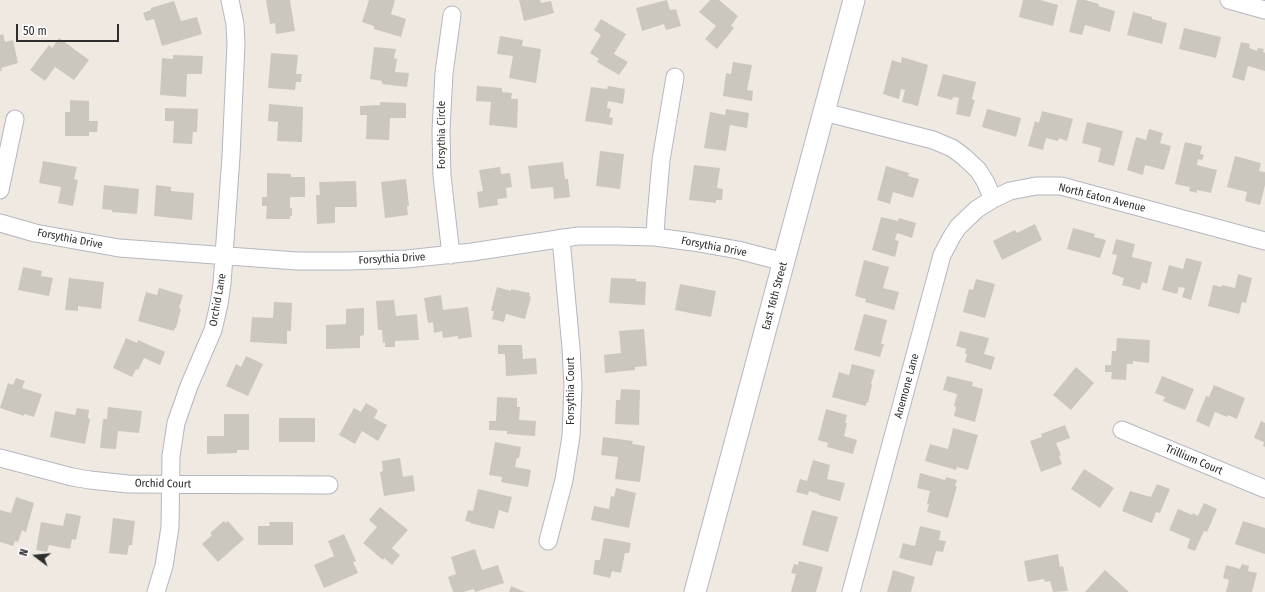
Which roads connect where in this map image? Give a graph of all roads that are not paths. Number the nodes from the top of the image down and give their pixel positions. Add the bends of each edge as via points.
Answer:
1 (230, 0) edge
2 (854, 0) edge
3 (1229, 0) edge
4 (1265, 10) edge
5 (452, 15) dead end
6 (675, 77) dead end
7 (824, 112) junction
8 (15, 119) dead end
9 (0, 190) edge
10 (993, 199) junction
11 (0, 223) edge
12 (655, 237) junction
13 (561, 238) junction
14 (1265, 241) edge
15 (451, 254) junction
16 (224, 256) junction
17 (784, 262) junction
18 (1122, 430) dead end
19 (0, 458) edge
20 (170, 485) junction
21 (328, 485) dead end
22 (1265, 489) edge
23 (548, 541) dead end
24 (156, 592) edge
25 (695, 592) edge
26 (851, 592) edge

1 - 16 street, Orchid Lane via 236,44
2 - 7 street, East 16th Street
3 - 4 street
5 - 15 street, Forsythia Circle via 444,73 441,131 444,195
6 - 12 street via 661,160
7 - 10 street via 934,140 952,148 978,170
7 - 17 street, East 16th Street
8 - 9 street
10 - 14 street, North Eaton Avenue via 1023,188 1061,186
10 - 26 street, Anemone Lane via 977,209 958,227 942,255
11 - 16 street, Forsythia Drive via 35,233 119,248
12 - 13 street, Forsythia Drive
12 - 17 street, Forsythia Drive via 712,245
13 - 15 street, Forsythia Drive
13 - 23 street, Forsythia Court via 571,348 572,422 564,480
15 - 16 street, Forsythia Drive via 349,261
16 - 20 street, Orchid Lane via 215,323 188,386 176,423
17 - 25 street, East 16th Street
18 - 22 street, Trillium Court
19 - 20 street, Orchid Court via 90,480
20 - 21 street, Orchid Court
20 - 24 street, Orchid Lane via 167,553

